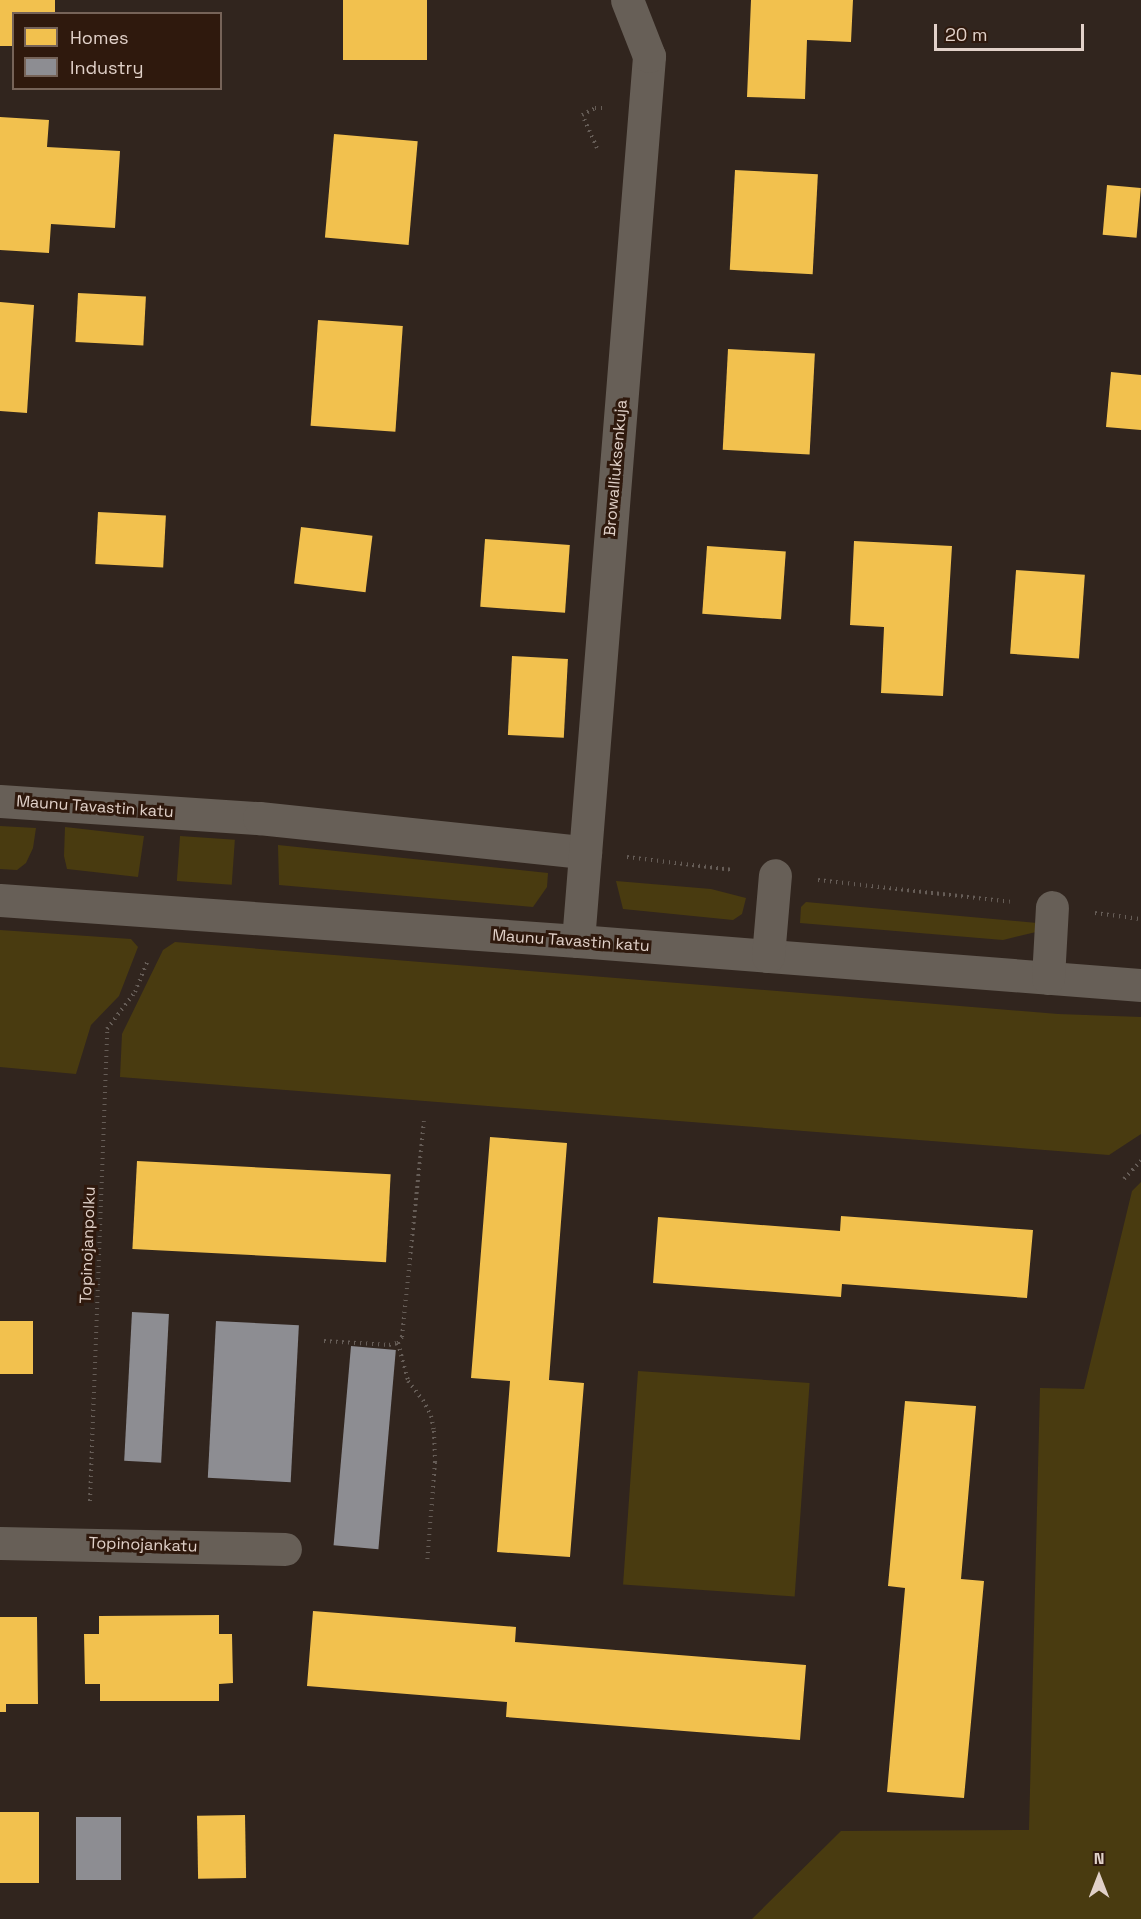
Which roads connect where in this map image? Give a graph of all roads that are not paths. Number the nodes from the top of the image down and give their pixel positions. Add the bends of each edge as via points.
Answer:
1 (627, 0) edge
2 (0, 801) edge
3 (585, 852) junction
4 (775, 875) road end
5 (0, 900) edge
6 (1052, 907) road end
7 (578, 941) junction
8 (768, 956) junction
9 (1048, 978) junction
10 (1141, 985) edge
11 (0, 1543) edge
12 (285, 1549) dead end

1 - 3 street, Browalliuksenkuja via 649,56
2 - 3 street, Maunu Tavastin katu via 259,818
3 - 7 street, Browalliuksenkuja
4 - 8 street
5 - 7 street, Maunu Tavastin katu
6 - 9 street
7 - 8 street, Maunu Tavastin katu
8 - 9 street, Maunu Tavastin katu
9 - 10 street, Maunu Tavastin katu
11 - 12 street, Topinojankatu

